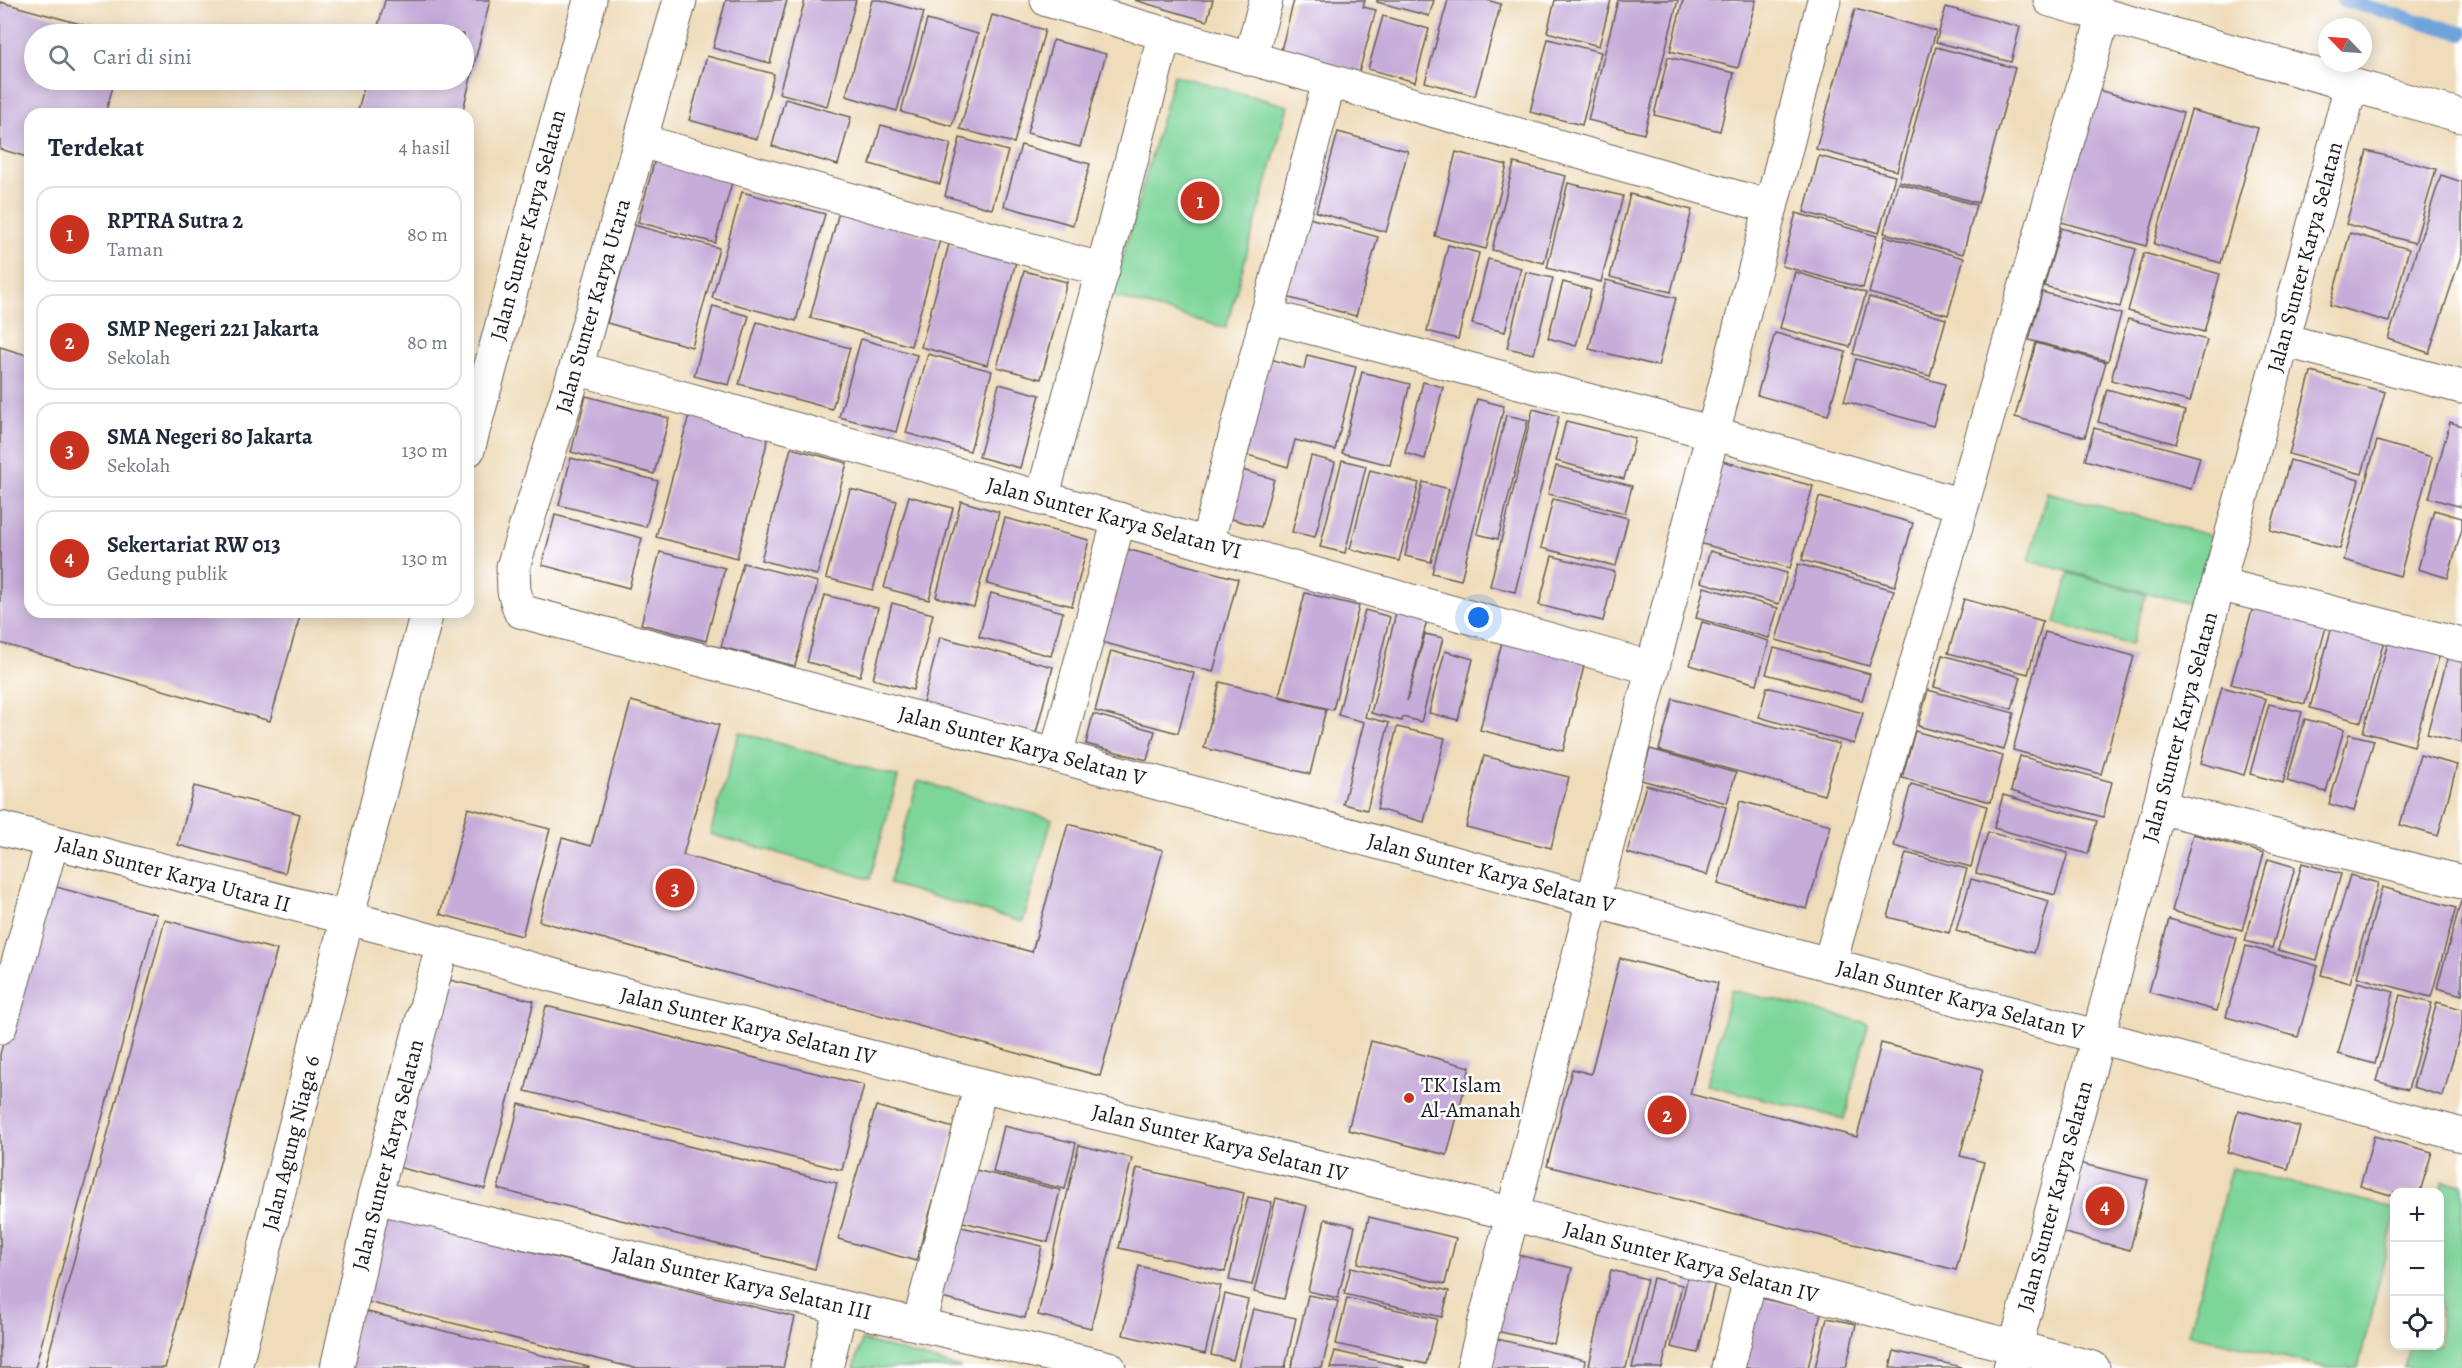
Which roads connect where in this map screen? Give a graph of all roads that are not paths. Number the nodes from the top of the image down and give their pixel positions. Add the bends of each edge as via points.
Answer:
1 (590, 0) edge
2 (680, 0) edge
3 (1047, 0) edge
4 (1266, 0) edge
5 (1824, 0) edge
6 (2050, 0) edge
7 (2104, 15) junction
8 (1165, 33) junction
9 (1250, 59) junction
10 (1329, 82) junction
11 (2351, 85) junction
12 (2462, 116) edge
13 (641, 141) junction
14 (1771, 207) junction
15 (1103, 270) junction
16 (1267, 316) junction
17 (2283, 340) junction
18 (576, 368) junction
19 (2462, 387) edge
20 (474, 428) edge
21 (1713, 433) junction
22 (1042, 499) junction
23 (1962, 506) junction
24 (1119, 519) junction
25 (1207, 543) junction
26 (2218, 585) junction
27 (520, 610) joint
28 (425, 618) edge
29 (2462, 645) edge
30 (1652, 668) junction
31 (1056, 755) junction
32 (2158, 807) junction
33 (0, 828) edge
34 (52, 843) junction
35 (2462, 882) edge
36 (1594, 901) junction
37 (347, 918) junction
38 (443, 943) junction
39 (1829, 964) junction
40 (0, 1027) edge
41 (2097, 1037) junction
42 (981, 1085) junction
43 (2462, 1136) edge
44 (375, 1197) junction
45 (1513, 1214) junction
46 (1750, 1279) junction
47 (841, 1307) junction
48 (919, 1324) junction
49 (988, 1354) edge
50 (2012, 1358) edge
51 (235, 1368) edge
52 (337, 1368) edge
53 (826, 1368) edge
54 (1109, 1368) edge
55 (1473, 1368) edge
56 (1728, 1368) edge
57 (2093, 1368) edge

1 - 20 street, Jalan Sunter Karya Selatan
2 - 13 street, Jalan Sunter Karya Utara
3 - 8 street
4 - 9 street
5 - 14 street
6 - 7 street
7 - 11 street
7 - 23 street
8 - 9 street
8 - 15 street
9 - 10 street
10 - 14 street
10 - 16 street
11 - 12 street
11 - 17 street, Jalan Sunter Karya Selatan
13 - 15 street
13 - 18 street, Jalan Sunter Karya Utara
14 - 21 street
15 - 22 street
16 - 21 street
16 - 25 street
17 - 19 street
17 - 26 street, Jalan Sunter Karya Selatan
18 - 22 street, Jalan Sunter Karya Selatan VI
18 - 27 street, Jalan Sunter Karya Utara via 513,567
21 - 23 street
21 - 30 street
22 - 24 street, Jalan Sunter Karya Selatan VI
23 - 39 street
24 - 25 street, Jalan Sunter Karya Selatan VI
24 - 31 street
25 - 30 street, Jalan Sunter Karya Selatan VI
26 - 29 street
26 - 32 street, Jalan Sunter Karya Selatan
27 - 31 street, Jalan Sunter Karya Selatan V
28 - 37 street
30 - 36 street
31 - 36 street, Jalan Sunter Karya Selatan V
32 - 35 street
32 - 41 street, Jalan Sunter Karya Selatan
33 - 34 street, Jalan Sunter Karya Utara II
34 - 37 street, Jalan Sunter Karya Utara II
34 - 40 street
36 - 39 street, Jalan Sunter Karya Selatan V
36 - 45 street
37 - 38 street, Jalan Sunter Karya Selatan IV
37 - 51 street, Jalan Agung Niaga 6
38 - 42 street, Jalan Sunter Karya Selatan IV via 584,984
38 - 44 street, Jalan Sunter Karya Selatan
39 - 41 street, Jalan Sunter Karya Selatan V
41 - 43 street, Jalan Sunter Karya Selatan V
41 - 50 street, Jalan Sunter Karya Selatan
42 - 45 street, Jalan Sunter Karya Selatan IV
42 - 48 street
44 - 47 street, Jalan Sunter Karya Selatan III
44 - 52 street, Jalan Sunter Karya Selatan
45 - 46 street, Jalan Sunter Karya Selatan IV
45 - 55 street
46 - 50 street, Jalan Sunter Karya Selatan IV
46 - 56 street
47 - 48 street, Jalan Sunter Karya Selatan III
47 - 53 street
48 - 49 street, Jalan Sunter Karya Selatan III
49 - 54 street, Jalan Sunter Karya Selatan III
50 - 57 street, Jalan Sunter Karya Selatan IV

